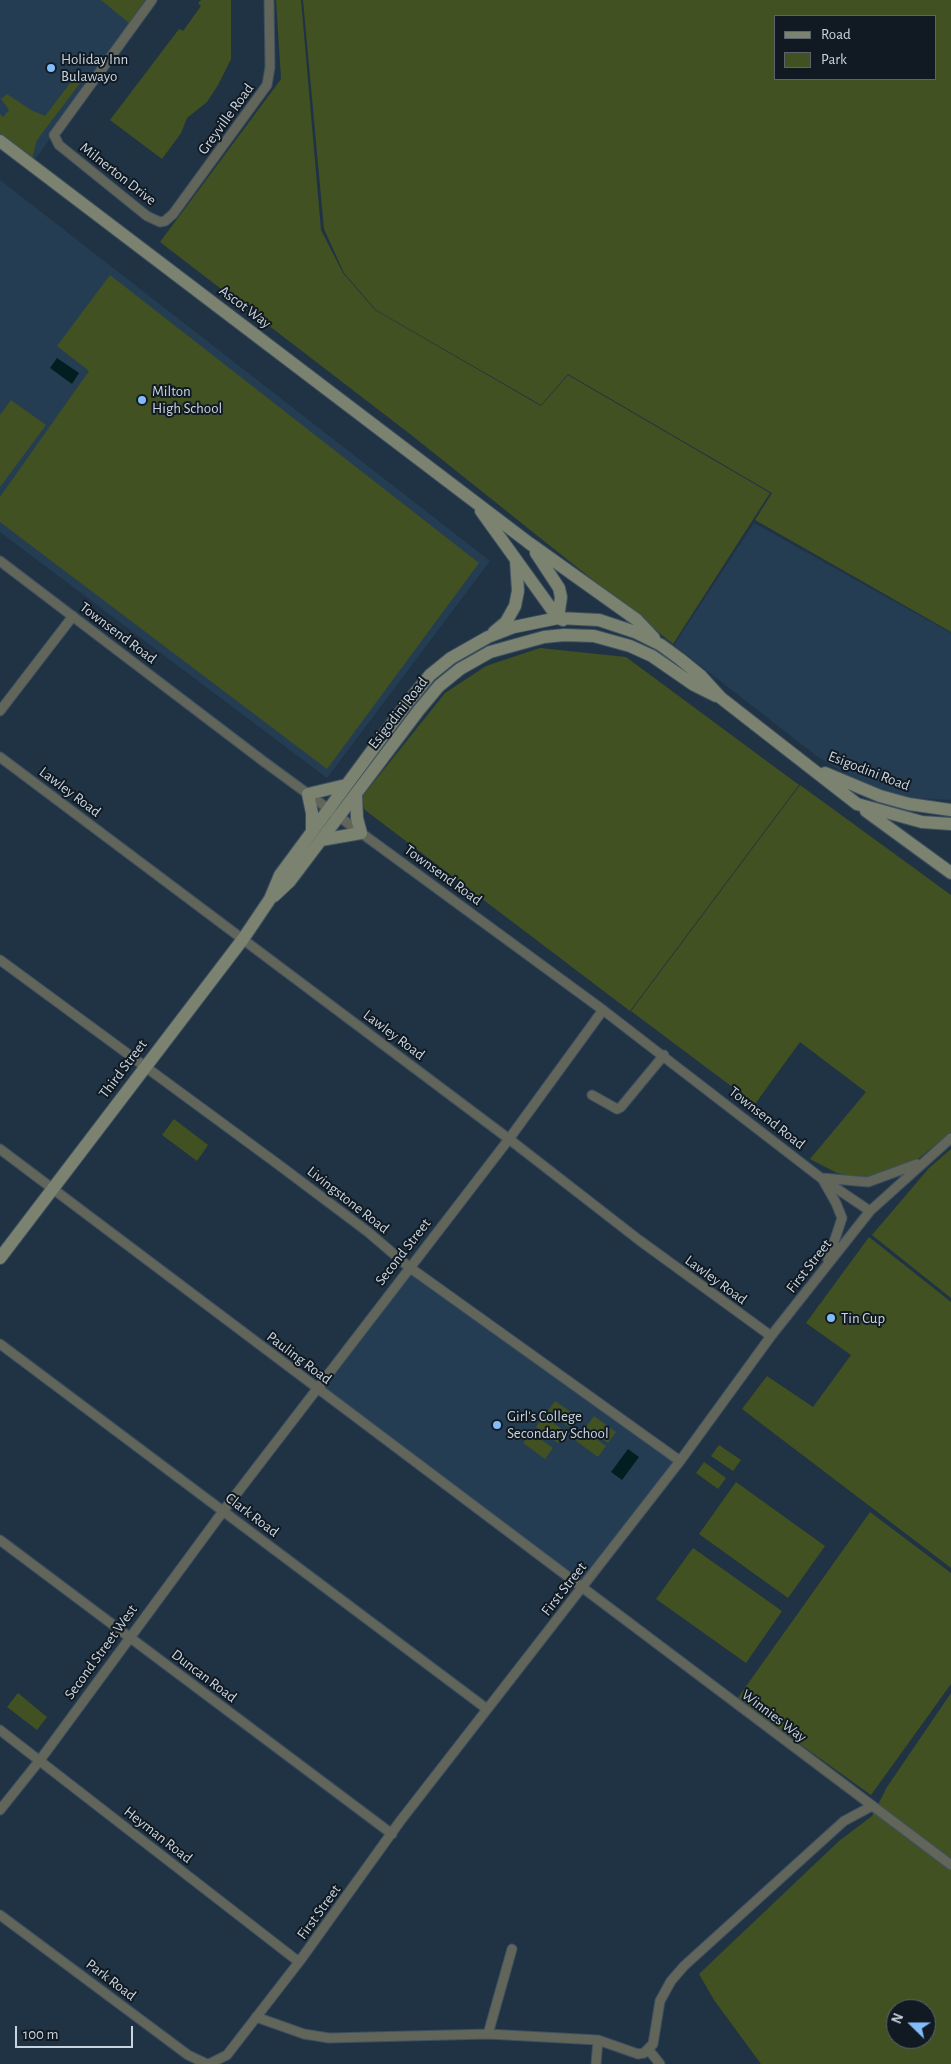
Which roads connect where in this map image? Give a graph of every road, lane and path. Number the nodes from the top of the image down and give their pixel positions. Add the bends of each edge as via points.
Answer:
1 (152, 0) edge
2 (269, 0) edge
3 (0, 141) edge
4 (173, 214) joint
5 (472, 499) junction
6 (529, 543) junction
7 (515, 558) junction
8 (0, 561) edge
9 (73, 616) junction
10 (558, 618) junction
11 (488, 637) junction
12 (661, 645) junction
13 (630, 646) junction
14 (490, 652) junction
15 (721, 698) junction
16 (0, 711) edge
17 (0, 756) edge
18 (805, 763) junction
19 (346, 785) junction
20 (308, 794) junction
21 (356, 794) junction
22 (857, 804) junction
23 (951, 810) edge
24 (334, 813) junction
25 (951, 824) edge
26 (361, 833) junction
27 (316, 836) junction
28 (951, 873) edge
29 (243, 939) junction
30 (0, 960) edge
31 (603, 1010) junction
32 (664, 1055) junction
33 (145, 1067) junction
34 (592, 1095) dead end
35 (951, 1138) edge
36 (509, 1139) junction
37 (0, 1149) edge
38 (923, 1162) junction
39 (822, 1178) junction
40 (52, 1189) junction
41 (870, 1211) junction
42 (0, 1258) edge
43 (409, 1266) junction
44 (826, 1267) junction
45 (771, 1336) junction
46 (0, 1344) edge
47 (318, 1388) junction
48 (680, 1461) junction
49 (224, 1510) junction
50 (0, 1540) edge
51 (582, 1588) junction
52 (129, 1637) junction
53 (487, 1709) junction
54 (0, 1730) edge
55 (40, 1760) junction
56 (872, 1806) junction
57 (0, 1810) edge
58 (392, 1834) junction
59 (951, 1865) edge
60 (0, 1915) edge
61 (512, 1949) dead end
62 (299, 1962) junction
63 (256, 2017) junction
64 (488, 2034) junction
65 (598, 2040) junction
66 (648, 2049) junction
67 (208, 2064) edge
68 (596, 2064) edge
69 (660, 2064) edge

1 - 4 street, Milnerton Drive via 56,132 55,141 147,216 165,221
2 - 4 street, Greyville Road via 270,67 267,85
3 - 5 main road, Ascot Way
5 - 6 main road, Ascot Way
5 - 7 main road
6 - 10 main road via 559,588
6 - 12 main road via 637,620
7 - 10 main road
7 - 11 main road via 518,575 514,606 506,622
8 - 9 street, Townsend Road
9 - 16 street
9 - 20 street, Townsend Road
10 - 11 main road, Esigodini Road via 514,627
10 - 12 main road, Esigodini Road via 616,624
10 - 13 main road via 610,632
10 - 14 main road via 502,640
11 - 19 main road, Esigodini Road via 467,647 430,675
12 - 15 main road, Esigodini Road via 701,676
13 - 14 main road, Esigodini Road via 594,636 564,635 520,642
13 - 15 main road, Esigodini Road
14 - 21 main road, Esigodini Road via 439,686
15 - 18 main road, Esigodini Road
17 - 29 street, Lawley Road
18 - 22 main road, Esigodini Road
18 - 23 main road, Esigodini Road via 880,796
19 - 20 main road
19 - 24 main road, Esigodini Road
20 - 24 street, Townsend Road
20 - 27 main road
21 - 24 main road, Esigodini Road
21 - 26 main road via 356,818
22 - 25 main road, Esigodini Road via 922,822
22 - 28 main road
24 - 26 street, Townsend Road
24 - 27 main road, Third Street
26 - 27 main road
26 - 31 street, Townsend Road
27 - 29 main road, Third Street via 280,875 270,899
29 - 33 main road, Third Street
29 - 36 street, Lawley Road
30 - 33 street, Livingstone Road
31 - 32 street, Townsend Road
31 - 36 street, Second Street
32 - 34 street via 622,1107 617,1109
32 - 39 street, Townsend Road
33 - 40 main road, Third Street
33 - 43 street, Livingstone Road via 309,1187
35 - 38 street, First Street
36 - 43 street, Second Street
36 - 45 street, Lawley Road via 639,1240
37 - 40 street, Pauling Road
38 - 39 street via 868,1182
38 - 41 street, First Street
39 - 41 street, Townsend Road
39 - 44 street via 842,1218
40 - 42 main road, Third Street
40 - 47 street, Pauling Road
41 - 44 street, First Street
43 - 47 street, Second Street
43 - 48 street, Livingstone Road
44 - 45 street, First Street
45 - 48 street, First Street
46 - 49 street, Clark Road
47 - 49 street, Second Street
47 - 51 street, Pauling Road
48 - 51 street, First Street
49 - 52 street, Second Street West
49 - 53 street, Clark Road
50 - 52 street, Duncan Road
51 - 53 street, First Street
51 - 56 street, Winnies Way
52 - 55 street, Second Street West
52 - 58 street, Duncan Road
53 - 58 street, First Street
54 - 55 street, Heyman Road
55 - 57 street, Second Street West
55 - 62 street, Heyman Road
56 - 59 street, Winnies Way
56 - 66 street via 844,1821 684,1966 660,2001 653,2044
58 - 62 street, First Street
60 - 67 street, Park Road via 188,2055
61 - 64 street
62 - 63 street, First Street
63 - 64 street via 304,2034 337,2038
63 - 67 street, First Street via 227,2055
64 - 65 street
65 - 66 street via 638,2054
65 - 68 street
66 - 69 street

